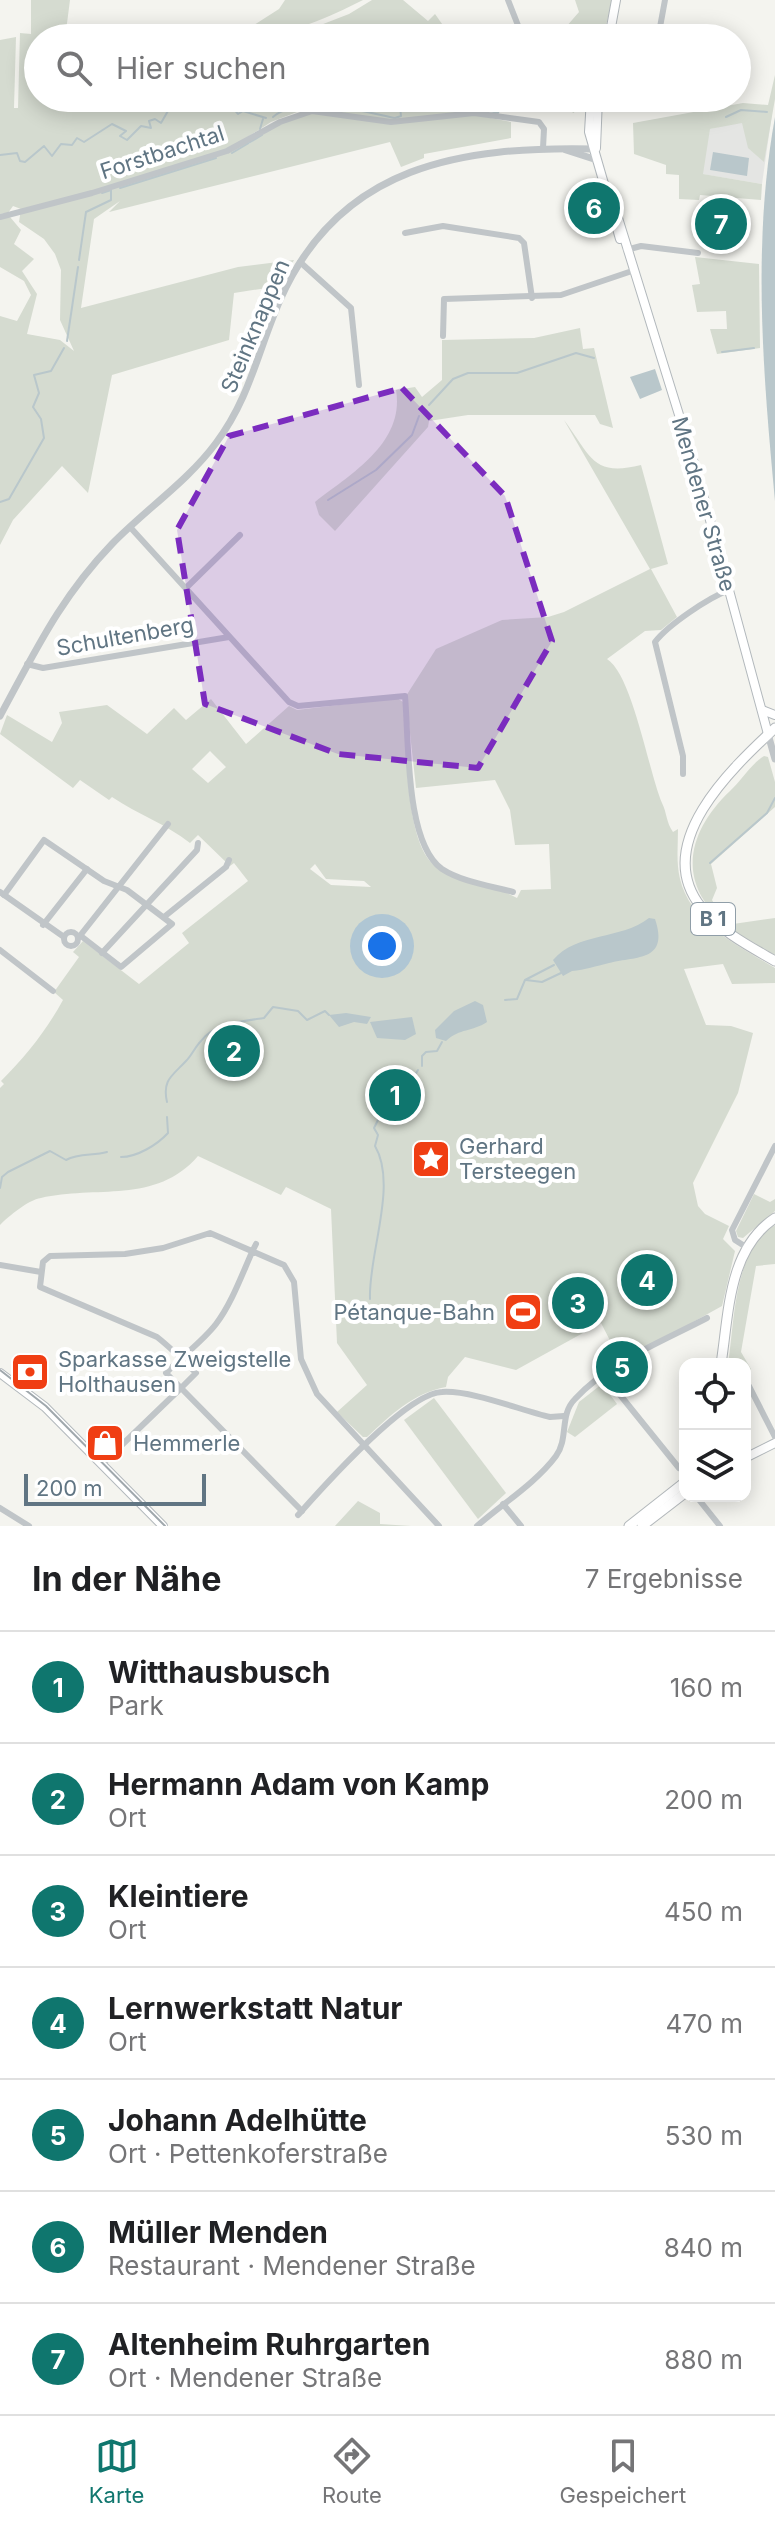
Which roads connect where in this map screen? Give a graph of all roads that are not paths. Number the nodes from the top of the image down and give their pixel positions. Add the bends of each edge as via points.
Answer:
1 (508, 0) edge
2 (616, 0) edge
3 (665, 0) edge
4 (517, 24) edge
5 (612, 24) edge
6 (661, 24) edge
7 (309, 112) edge
8 (319, 112) edge
9 (590, 112) edge
10 (597, 112) edge
11 (543, 148) junction
12 (564, 149) junction
13 (596, 149) junction
14 (597, 160) junction
15 (0, 217) edge
16 (405, 233) dead end
17 (626, 250) junction
18 (698, 253) dead end
19 (300, 262) junction
20 (632, 271) junction
21 (532, 298) junction
22 (443, 336) dead end
23 (359, 385) dead end
24 (130, 527) junction
25 (240, 535) dead end
26 (187, 587) junction
27 (729, 590) junction
28 (229, 637) junction
29 (27, 664) junction
30 (762, 710) junction
31 (775, 715) edge
32 (0, 716) edge
33 (772, 731) edge
34 (775, 759) edge
35 (683, 774) dead end
36 (168, 824) dead end
37 (198, 843) dead end
38 (229, 860) dead end
39 (87, 869) junction
40 (119, 887) junction
41 (513, 892) dead end
42 (2, 893) edge
43 (147, 904) junction
44 (164, 917) junction
45 (43, 925) junction
46 (80, 937) junction
47 (0, 950) edge
48 (102, 953) junction
49 (775, 961) edge
50 (53, 991) dead end
51 (775, 1146) edge
52 (775, 1218) edge
53 (255, 1247) junction
54 (746, 1247) junction
55 (0, 1265) edge
56 (41, 1272) junction
57 (707, 1318) dead end
58 (181, 1358) junction
59 (722, 1358) edge
60 (0, 1373) edge
61 (604, 1375) junction
62 (181, 1388) junction
63 (751, 1390) edge
64 (564, 1416) junction
65 (775, 1440) edge
66 (365, 1446) junction
67 (751, 1454) edge
68 (101, 1465) junction
69 (679, 1468) dead end
70 (679, 1487) edge
71 (679, 1498) edge
72 (701, 1502) edge
73 (503, 1504) junction
74 (0, 1508) edge
75 (29, 1526) edge
76 (163, 1526) edge
77 (439, 1526) edge
78 (477, 1526) edge
79 (521, 1526) edge
80 (629, 1526) edge
81 (642, 1526) edge
82 (720, 1526) edge

1 - 4 street
2 - 5 main road
3 - 6 street
7 - 15 street, Forstbachtal via 219,154
8 - 11 street, Forstbachtal via 391,122 466,113 532,121 544,129
9 - 13 main road, Mendener Straße via 588,129
10 - 13 main road, Mendener Straße
11 - 12 street, Steinknappen
11 - 19 street, Steinknappen via 460,156 392,179 334,220
12 - 13 street, Steinknappen
12 - 14 street, Steinknappen
13 - 14 main road, Mendener Straße
14 - 17 main road, Mendener Straße
16 - 21 street via 443,226 519,238
17 - 18 street via 641,246
17 - 20 main road, Mendener Straße
19 - 23 street via 351,308
19 - 24 street, Steinknappen via 232,422 202,462
20 - 21 street via 586,289
20 - 27 main road, Mendener Straße
21 - 22 street via 444,299
24 - 26 street
24 - 29 street, Steinknappen via 50,621
25 - 26 street
26 - 28 street
27 - 30 main road, Mendener Straße
27 - 35 street via 655,642
28 - 29 street, Schultenberg via 43,668
28 - 41 street via 294,705 405,696 417,829 426,853 448,872
29 - 32 street, Steinknappen
30 - 31 main road
30 - 33 main road, Mendener Straße
33 - 34 street, Mendener Straße
33 - 49 main road, B 1 via 699,815 687,839 684,864 701,907 729,933
36 - 40 street
37 - 43 street
38 - 44 street
39 - 40 street
39 - 42 street via 44,840
39 - 45 street
40 - 43 street
40 - 46 street
42 - 45 street
43 - 44 street
43 - 48 street
44 - 48 street via 172,924 168,929 121,967
45 - 46 street via 71,946
46 - 48 street
47 - 50 street
51 - 54 street via 732,1230 735,1240
52 - 54 main road
53 - 56 street via 210,1233 125,1254 45,1257
53 - 58 street via 217,1322
53 - 66 street via 292,1275 297,1339 308,1377 336,1418
54 - 59 main road
55 - 56 street
56 - 58 street via 44,1291 157,1337
57 - 61 street
58 - 62 street via 166,1373
58 - 62 street via 196,1373
60 - 68 main road via 45,1407
61 - 64 street via 577,1396
61 - 69 street
62 - 66 street via 300,1513
62 - 68 street
63 - 65 street
64 - 66 street via 435,1393 394,1418
64 - 73 street via 558,1453
65 - 67 main road
66 - 77 street
68 - 76 main road
70 - 80 main road
71 - 81 main road
72 - 82 street
73 - 78 street
73 - 79 street
74 - 75 street

